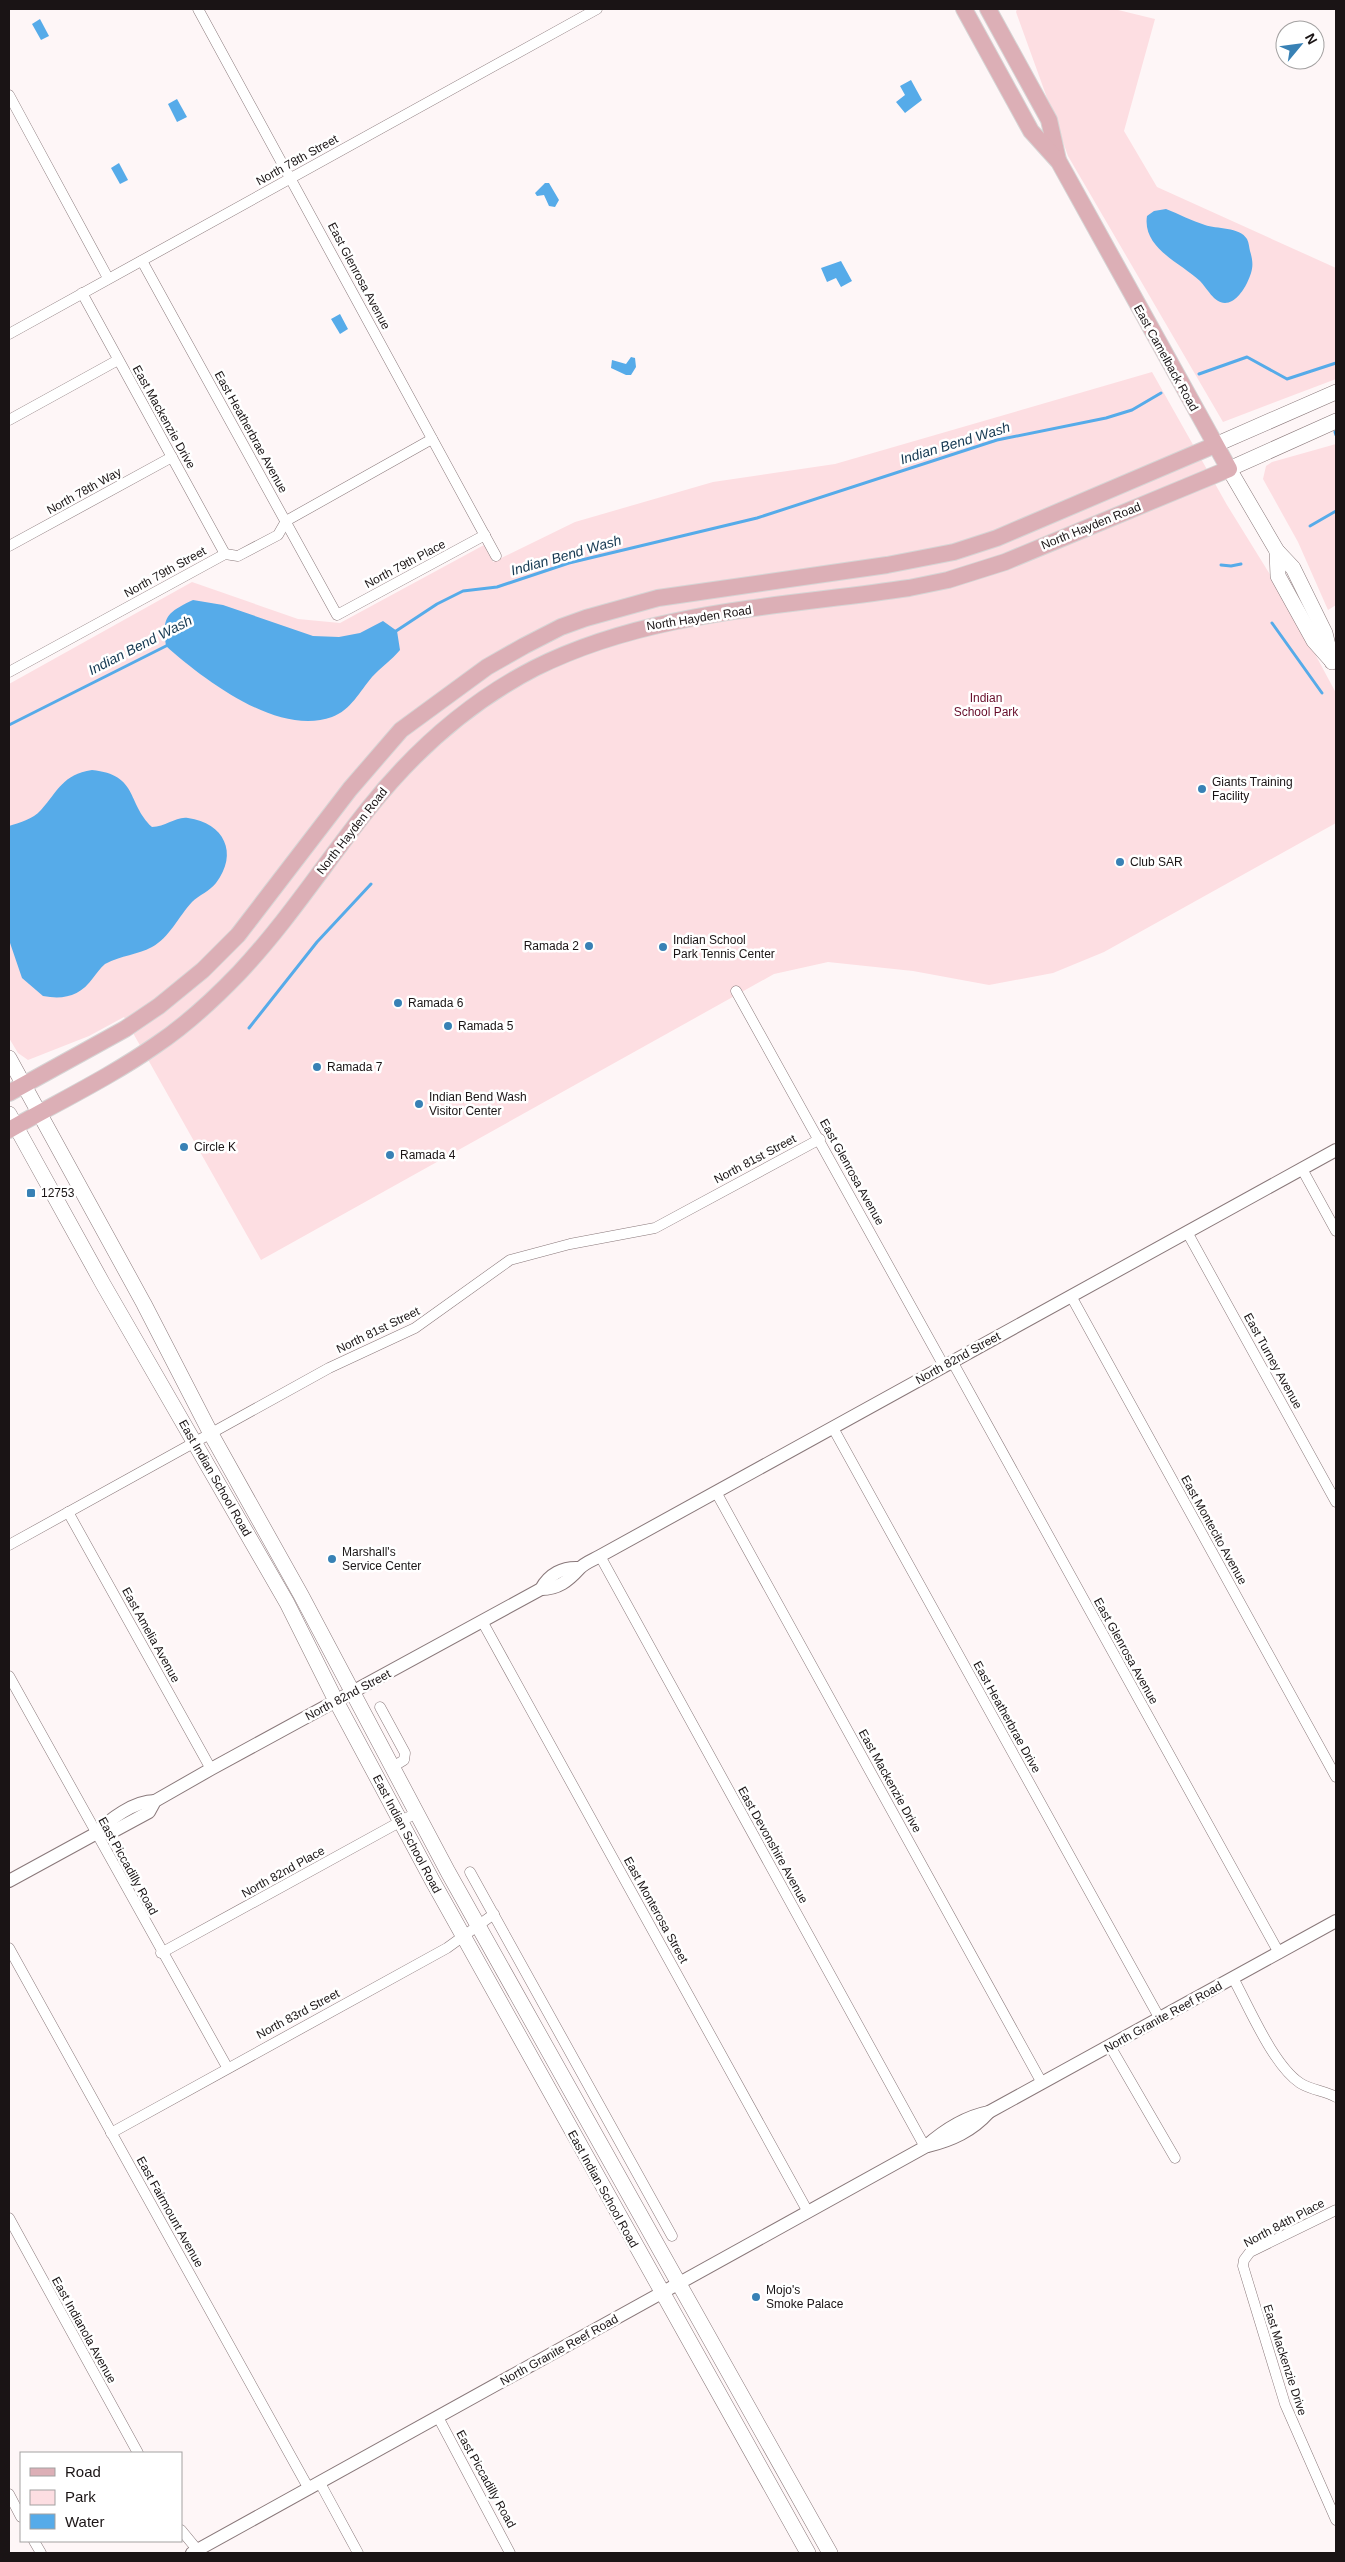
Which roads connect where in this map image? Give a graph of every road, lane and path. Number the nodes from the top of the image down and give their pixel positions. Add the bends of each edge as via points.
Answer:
1 (198, 9) edge
2 (597, 9) edge
3 (964, 9) edge
4 (988, 9) edge
5 (9, 95) edge
6 (1059, 162) junction
7 (291, 178) junction
8 (142, 261) junction
9 (108, 278) junction
10 (82, 293) junction
11 (9, 334) edge
12 (118, 360) junction
13 (1336, 392) edge
14 (9, 420) edge
15 (1336, 421) edge
16 (432, 439) junction
17 (1215, 445) junction
18 (172, 457) junction
19 (1230, 469) junction
20 (286, 521) junction
21 (485, 535) junction
22 (9, 546) edge
23 (225, 554) junction
24 (496, 556) dead end
25 (338, 615) joint
26 (1334, 666) edge
27 (9, 672) edge
28 (736, 991) dead end
29 (9, 1058) edge
30 (24, 1085) junction
31 (9, 1094) edge
32 (38, 1113) junction
33 (11, 1124) edge
34 (820, 1139) junction
35 (1336, 1150) edge
36 (1302, 1169) junction
37 (1336, 1231) edge
38 (1187, 1232) junction
39 (1070, 1296) junction
40 (948, 1364) junction
41 (833, 1428) junction
42 (211, 1434) junction
43 (196, 1442) junction
44 (716, 1492) junction
45 (1336, 1502) edge
46 (68, 1512) junction
47 (9, 1545) edge
48 (600, 1556) junction
49 (482, 1621) junction
50 (9, 1676) edge
51 (352, 1693) junction
52 (336, 1701) junction
53 (380, 1707) dead end
54 (391, 1768) junction
55 (211, 1770) junction
56 (1336, 1777) edge
57 (416, 1813) junction
58 (400, 1822) junction
59 (95, 1834) junction
60 (470, 1872) dead end
61 (9, 1881) edge
62 (494, 1914) junction
63 (1336, 1921) edge
64 (478, 1925) junction
65 (463, 1936) junction
66 (9, 1948) edge
67 (162, 1953) junction
68 (1279, 1953) junction
69 (1233, 1978) junction
70 (1160, 2019) junction
71 (1110, 2046) junction
72 (227, 2067) junction
73 (1042, 2083) junction
74 (1336, 2097) edge
75 (111, 2133) junction
76 (925, 2147) junction
77 (1175, 2158) dead end
78 (1336, 2210) edge
79 (808, 2212) junction
80 (9, 2218) edge
81 (664, 2222) junction
82 (648, 2231) junction
83 (672, 2236) dead end
84 (1244, 2260) joint
85 (678, 2284) junction
86 (662, 2293) junction
87 (438, 2417) junction
88 (137, 2452) edge
89 (315, 2486) junction
90 (9, 2494) edge
91 (20, 2515) edge
92 (1336, 2520) edge
93 (182, 2531) edge
94 (35, 2542) edge
95 (196, 2552) edge
96 (41, 2553) edge
97 (358, 2553) edge
98 (510, 2553) edge
99 (808, 2553) edge
100 (830, 2553) edge

1 - 7 street, East Glenrosa Avenue
2 - 7 street, North 78th Street
3 - 6 main road, East Camelback Road via 1031,131
4 - 6 main road, East Camelback Road via 1049,120
5 - 9 street
6 - 17 main road, East Camelback Road
7 - 8 street, North 78th Street
7 - 16 street, East Glenrosa Avenue
8 - 9 street, North 78th Street
8 - 20 street, East Heatherbrae Avenue
9 - 10 street, North 78th Street
10 - 11 street, North 78th Street
10 - 12 street, East Mackenzie Drive
12 - 14 street
12 - 18 street, East Mackenzie Drive
13 - 17 main road, North Hayden Road
15 - 19 main road, North Hayden Road
16 - 20 street, North 79th Street
16 - 21 street, East Glenrosa Avenue
17 - 19 main road, East Camelback Road
17 - 30 main road, North Hayden Road via 997,538 954,552 887,565 658,598 586,618 524,646 487,667 400,730 350,789 238,935 203,970 125,1029
18 - 22 street, North 78th Way
18 - 23 street, East Mackenzie Drive
19 - 26 main road, East Camelback Road via 1277,551 1278,576 1314,641
19 - 32 main road, North Hayden Road via 1005,562 948,580 656,624 590,644 532,670 456,719 406,765 263,946 217,995 143,1054
20 - 23 street, North 79th Street via 278,535 238,556
20 - 25 street, East Heatherbrae Avenue
21 - 24 street, East Glenrosa Avenue
21 - 25 street, North 79th Place
23 - 27 street, North 79th Street
28 - 34 street, East Glenrosa Avenue
29 - 30 main road, East Indian School Road
30 - 31 main road, North Hayden Road
30 - 32 main road, East Indian School Road
32 - 33 main road, North Hayden Road
32 - 42 main road, East Indian School Road via 144,1304
33 - 43 main road, East Indian School Road
34 - 40 street, East Glenrosa Avenue
34 - 42 street, North 81st Street via 654,1228 570,1244 510,1260 415,1328 329,1368
35 - 36 street, North 82nd Street
36 - 37 street
36 - 38 street, North 82nd Street
38 - 39 street, North 82nd Street
38 - 45 street, East Turney Avenue
39 - 40 street, North 82nd Street
39 - 56 street, East Montecito Avenue
40 - 41 street, North 82nd Street
40 - 68 street, East Glenrosa Avenue
41 - 44 street, North 82nd Street
41 - 70 street, East Heatherbrae Drive
42 - 43 street, North 81st Street
42 - 51 main road, East Indian School Road
43 - 46 street, North 81st Street
43 - 52 main road, East Indian School Road via 287,1603
44 - 48 street, North 82nd Street
44 - 73 street, East Mackenzie Drive
46 - 47 street, North 81st Street
46 - 55 street, East Amelia Avenue
48 - 49 street, North 82nd Street via 580,1568 567,1567 546,1579 541,1589
48 - 76 street, East Devonshire Avenue
49 - 51 street, North 82nd Street
49 - 79 street, East Monterosa Street
50 - 59 street, East Piccadilly Road
51 - 52 street, North 82nd Street
51 - 54 main road, East Indian School Road
52 - 55 street, North 82nd Street
52 - 58 main road, East Indian School Road
53 - 54 street, East Indian School Road via 405,1753 404,1760
54 - 57 main road, East Indian School Road
55 - 59 street, North 82nd Street via 155,1801 149,1812 112,1832
57 - 58 street, North 82nd Place
57 - 64 main road, East Indian School Road
58 - 65 main road, East Indian School Road
58 - 67 street, North 82nd Place
59 - 61 street, North 82nd Street
59 - 67 street, East Piccadilly Road
60 - 62 street
62 - 64 street, North 83rd Street
62 - 81 street
63 - 68 street, North Granite Reef Road
64 - 65 street, North 83rd Street
64 - 82 main road, East Indian School Road
65 - 72 street, North 83rd Street via 447,1948
65 - 86 main road, East Indian School Road
66 - 75 street, East Fairmount Avenue
67 - 72 street, East Piccadilly Road
68 - 69 street, North Granite Reef Road
69 - 70 street, North Granite Reef Road
69 - 74 street via 1289,2074 1301,2083
70 - 71 street, North Granite Reef Road
71 - 73 street, North Granite Reef Road
71 - 77 street
72 - 75 street, North 83rd Street
73 - 76 street, North Granite Reef Road via 989,2112 942,2132
75 - 89 street, East Fairmount Avenue
76 - 79 street, North Granite Reef Road
78 - 84 street, North 84th Place via 1250,2252
79 - 85 street, North Granite Reef Road
80 - 88 street, East Indianola Avenue
81 - 82 street, East Indian School Road
81 - 83 street
82 - 85 main road, East Indian School Road
84 - 92 street, East Mackenzie Drive via 1244,2273 1285,2404
85 - 86 street, North Granite Reef Road
85 - 100 main road, East Indian School Road
86 - 87 street, North Granite Reef Road
86 - 99 main road, East Indian School Road
87 - 89 street, North Granite Reef Road
87 - 98 street, East Piccadilly Road
89 - 95 street, North Granite Reef Road
89 - 97 street, East Fairmount Avenue
90 - 91 street
93 - 95 street
94 - 96 street

